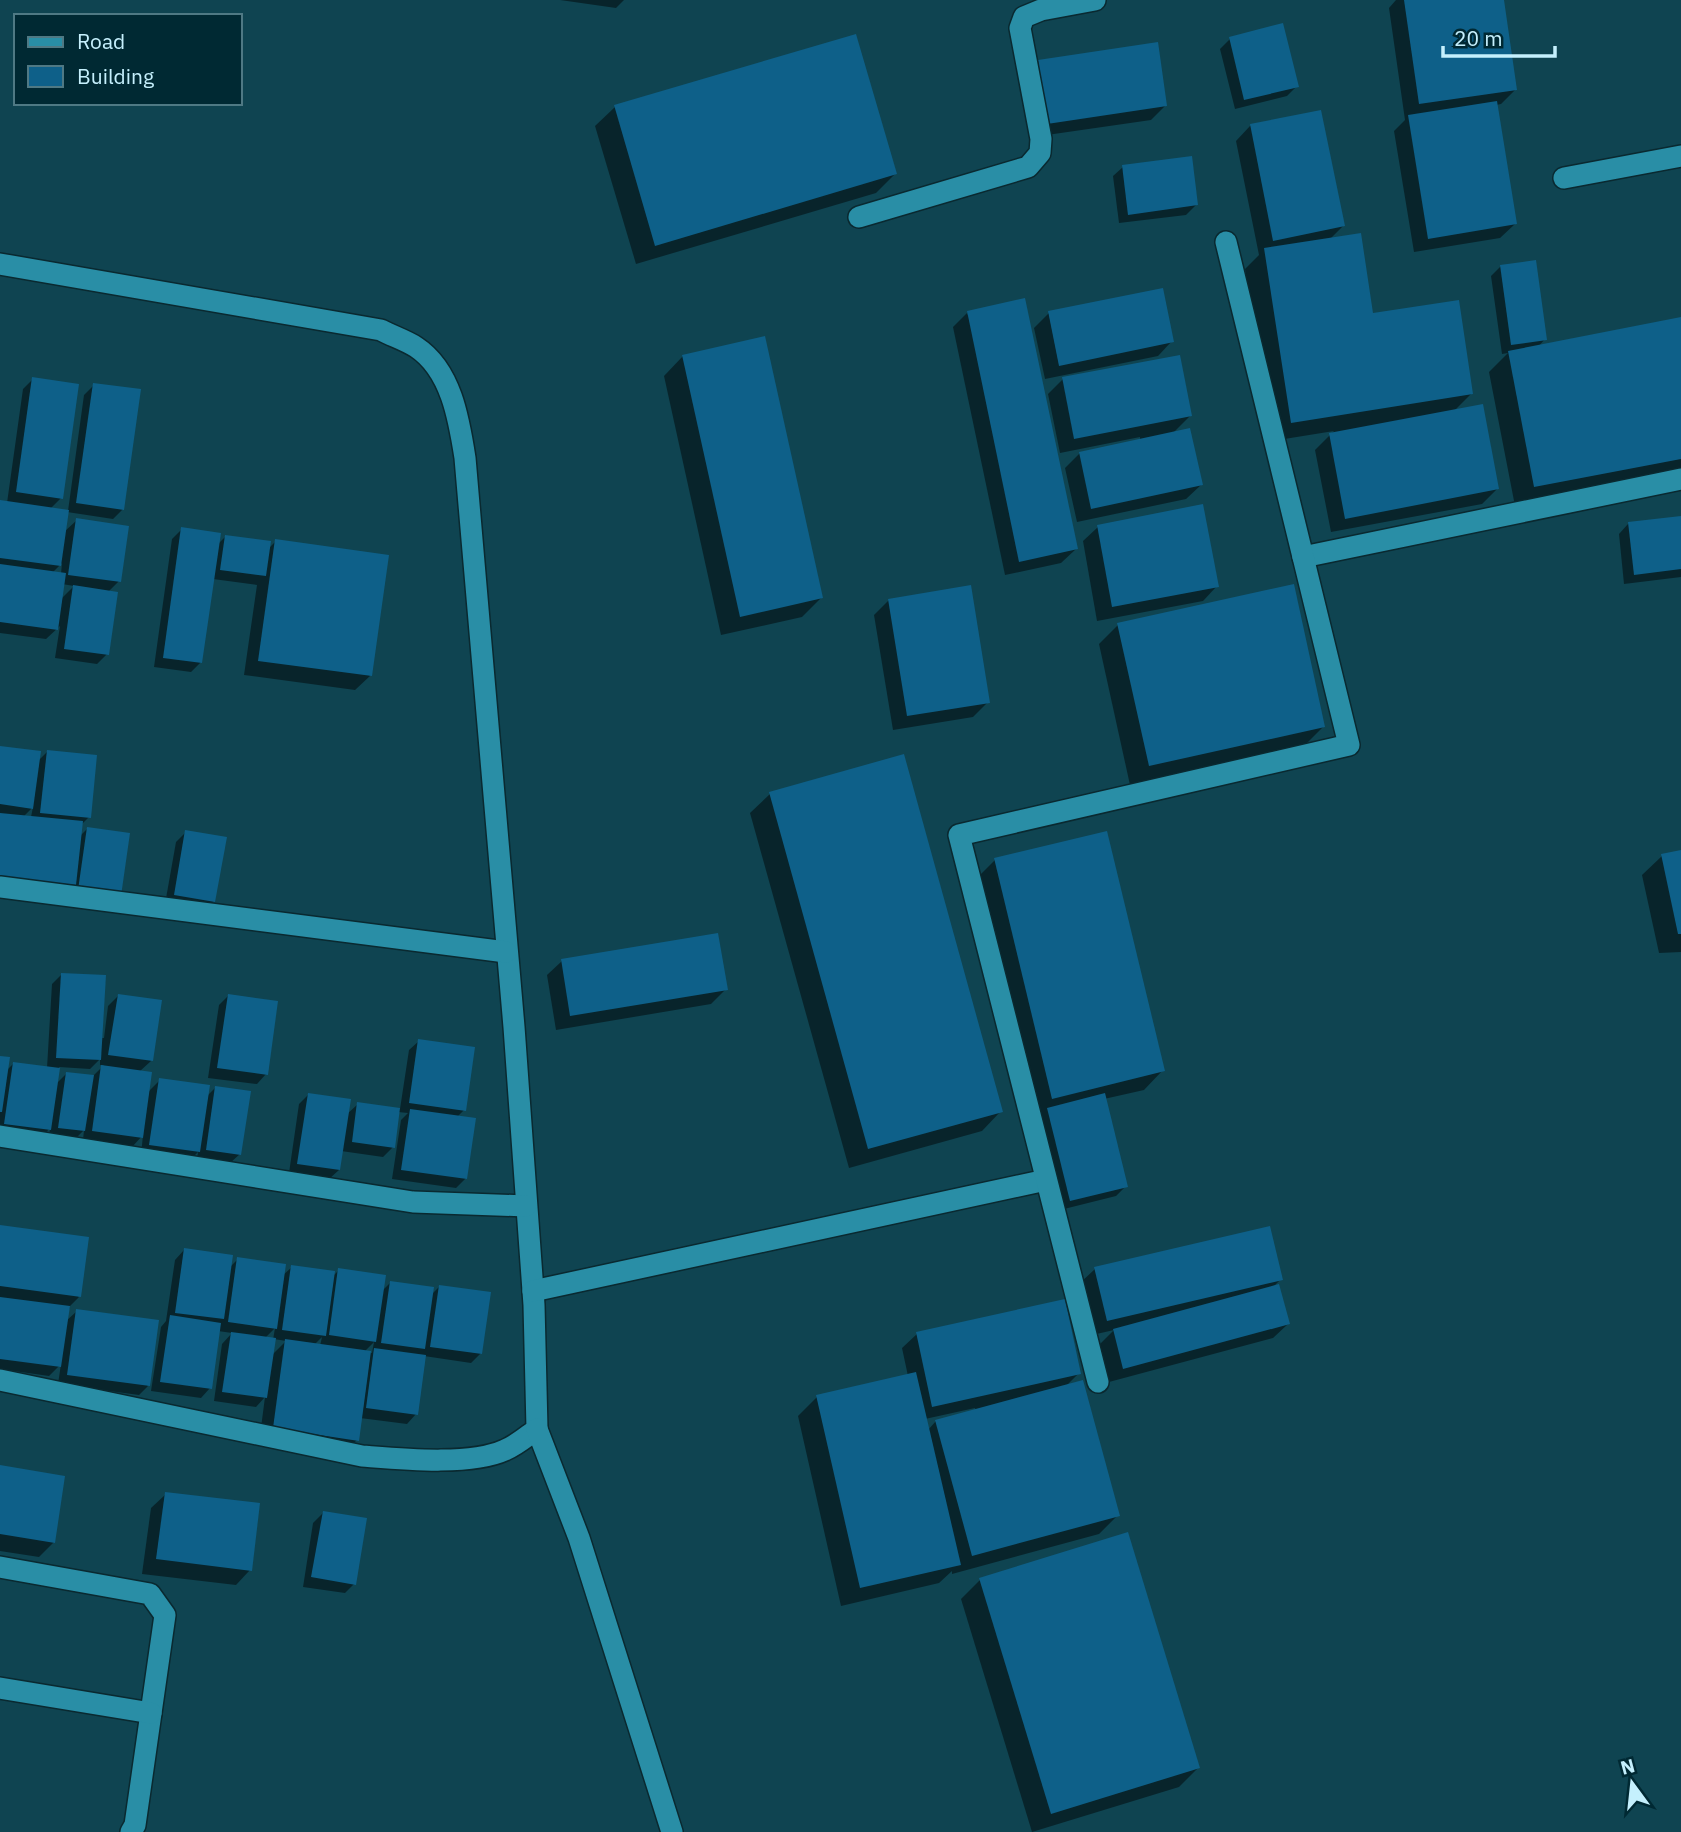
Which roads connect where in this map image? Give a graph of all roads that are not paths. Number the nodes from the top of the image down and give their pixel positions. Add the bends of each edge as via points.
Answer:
1 (1095, 0) edge
2 (1040, 5) edge
3 (1681, 156) edge
4 (1564, 178) dead end
5 (859, 217) dead end
6 (1226, 242) dead end
7 (0, 264) edge
8 (1681, 479) edge
9 (1303, 557) junction
10 (0, 887) edge
11 (506, 952) junction
12 (0, 1136) edge
13 (1046, 1180) junction
14 (526, 1206) junction
15 (533, 1292) junction
16 (0, 1380) edge
17 (1098, 1382) dead end
18 (537, 1429) junction
19 (0, 1567) edge
20 (0, 1688) edge
21 (151, 1713) junction
22 (131, 1832) edge
23 (672, 1832) edge

1 - 2 street
2 - 5 street via 1024,17 1020,28 1040,153 1028,166
3 - 4 street
6 - 9 street
7 - 11 street via 381,330 417,348 444,377 466,458
8 - 9 street
9 - 13 street via 1349,745 959,835
10 - 11 street
11 - 14 street
12 - 14 street via 413,1202
13 - 15 street
13 - 17 street
14 - 15 street
15 - 18 street
16 - 18 street via 362,1456 415,1461 488,1456
18 - 23 street via 579,1538
19 - 21 street via 150,1594 165,1615
20 - 21 street
21 - 22 street

